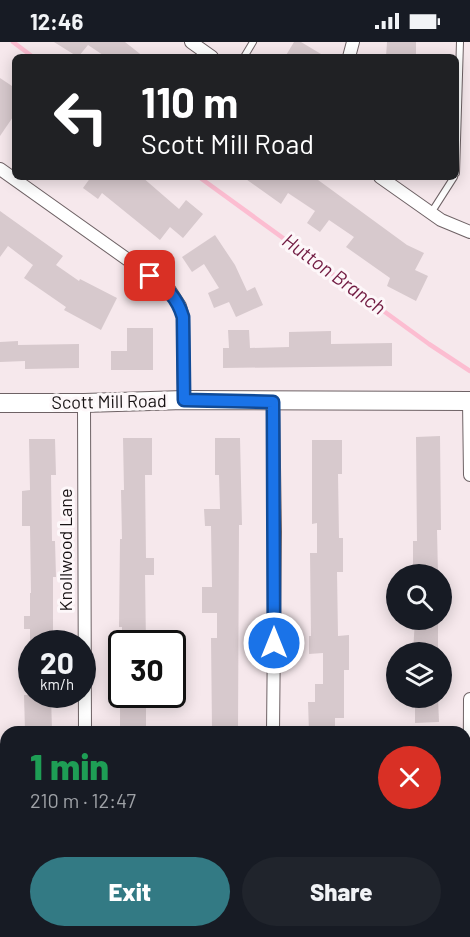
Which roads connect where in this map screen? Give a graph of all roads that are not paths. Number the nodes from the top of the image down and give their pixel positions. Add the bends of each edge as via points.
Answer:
1 (191, 42) edge
2 (460, 42) edge
3 (208, 54) edge
4 (459, 69) edge
5 (15, 180) edge
6 (384, 180) edge
7 (452, 180) edge
8 (431, 213) junction
9 (470, 232) edge
10 (184, 400) junction
11 (469, 401) edge
12 (273, 402) junction
13 (0, 403) edge
14 (84, 403) junction
15 (470, 474) edge
16 (470, 699) edge
17 (85, 726) edge
18 (273, 726) edge
19 (470, 726) edge

1 - 3 street
2 - 4 lane
5 - 10 street via 169,289 183,317
6 - 8 street
7 - 8 lane
8 - 9 street
10 - 12 street, Scott Mill Road
10 - 14 street, Scott Mill Road
11 - 12 street, Scott Mill Road
11 - 15 street
12 - 18 street
13 - 14 street, Scott Mill Road
14 - 17 street, Knollwood Lane
16 - 19 street

